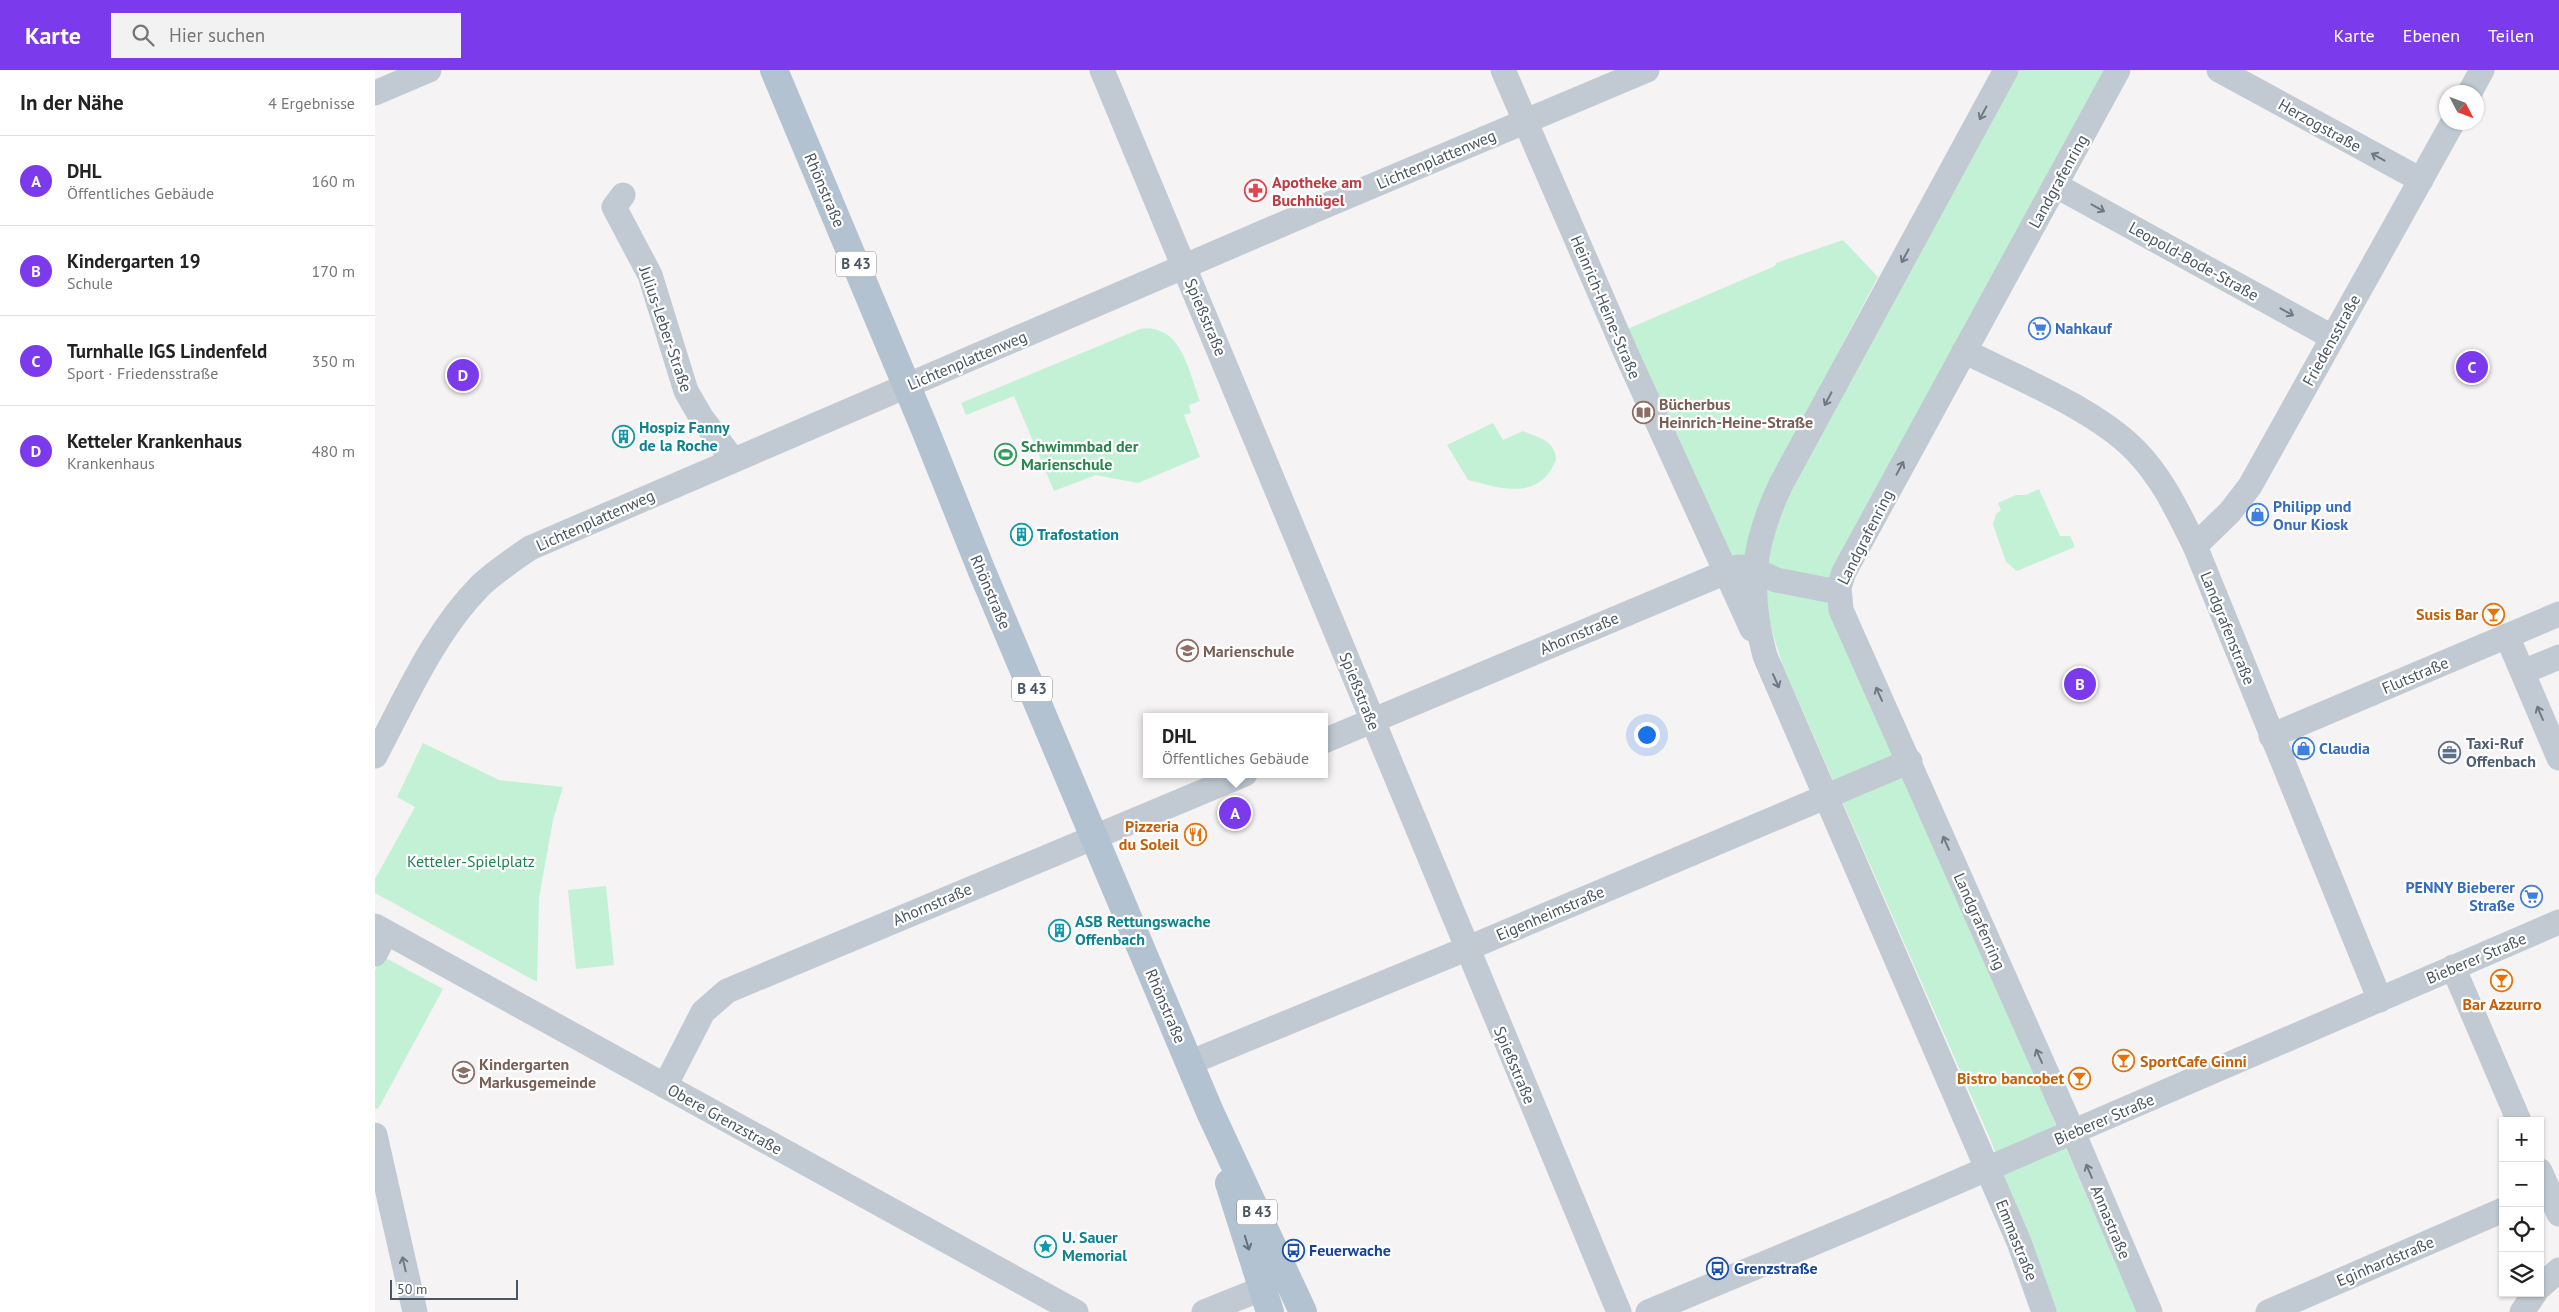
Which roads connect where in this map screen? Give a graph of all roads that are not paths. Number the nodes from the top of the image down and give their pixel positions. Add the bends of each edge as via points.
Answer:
1 (429, 70) edge
2 (774, 70) edge
3 (1102, 70) edge
4 (1503, 70) edge
5 (1647, 70) edge
6 (2006, 70) edge
7 (2118, 70) edge
8 (2219, 70) edge
9 (2482, 70) edge
10 (2474, 85) edge
11 (375, 93) edge
12 (1525, 122) junction
13 (2449, 130) edge
14 (2421, 180) junction
15 (2055, 185) junction
16 (623, 195) dead end
17 (1185, 266) junction
18 (2333, 337) junction
19 (1964, 351) junction
20 (907, 386) junction
21 (733, 460) junction
22 (2195, 546) junction
23 (1754, 569) junction
24 (1724, 571) junction
25 (1839, 592) junction
26 (2559, 614) edge
27 (2507, 636) junction
28 (1761, 642) junction
29 (2559, 657) edge
30 (2523, 672) junction
31 (1372, 721) junction
32 (2271, 736) junction
33 (1328, 739) edge
34 (375, 756) edge
35 (2559, 758) edge
36 (1910, 761) junction
37 (1235, 778) edge
38 (1826, 796) junction
39 (1095, 837) junction
40 (2559, 922) edge
41 (379, 937) edge
42 (1466, 949) junction
43 (2453, 967) junction
44 (2380, 1000) junction
45 (1189, 1063) junction
46 (665, 1086) junction
47 (1210, 1112) junction
48 (2517, 1117) edge
49 (2073, 1132) junction
50 (375, 1135) edge
51 (1987, 1169) junction
52 (2544, 1187) edge
53 (2499, 1212) edge
54 (2559, 1214) edge
55 (2559, 1270) edge
56 (2544, 1283) edge
57 (2532, 1297) edge
58 (1265, 1300) edge
59 (415, 1312) edge
60 (1076, 1312) edge
61 (1204, 1312) edge
62 (1303, 1312) edge
63 (1619, 1312) edge
64 (1648, 1312) edge
65 (2044, 1312) edge
66 (2150, 1312) edge
67 (2268, 1312) edge
68 (2522, 1312) edge

1 - 11 street
2 - 20 main road, Rhönstraße / B 43
3 - 17 street, Spießstraße
4 - 12 street, Heinrich-Heine-Straße
5 - 12 street, Lichtenplattenweg
6 -> 23 street via 1781,484 1765,522
7 - 15 street, Landgrafenring
14 -> 8 street, Herzogstraße
9 - 10 street
12 - 17 street, Lichtenplattenweg
12 - 24 street, Heinrich-Heine-Straße
13 - 14 street, Friedensstraße
14 - 18 street, Friedensstraße
15 -> 18 street, Leopold-Bode-Straße
15 - 19 street, Landgrafenring
16 - 21 street, Julius-Leber-Straße via 614,207 650,275 686,391
17 - 20 street, Lichtenplattenweg
17 - 31 street, Spießstraße
18 - 22 street, Friedensstraße via 2250,486 2230,512
19 - 22 street, Landgrafenstraße via 2083,412 2117,434 2136,451 2164,487
25 -> 19 street, Landgrafenring via 1844,572
20 - 21 street, Lichtenplattenweg
20 - 39 main road, Rhönstraße / B 43
21 - 34 street, Lichtenplattenweg via 530,548 490,577 441,637
22 - 32 street, Landgrafenstraße
23 - 24 street, Ahornstraße via 1742,566
23 - 25 street, Ahornstraße via 1776,580
23 - 28 street via 1755,609
24 - 28 street via 1749,625
24 - 31 street, Ahornstraße
36 -> 25 street, Landgrafenring via 1841,610
26 - 27 street, Flutstraße
27 - 30 street
27 - 32 street, Flutstraße
28 -> 38 street
29 - 30 street
35 -> 30 street
31 - 33 street, Ahornstraße
31 - 42 street, Spießstraße
32 - 44 street, Landgrafenstraße
36 - 38 street, Eigenheimstraße
49 -> 36 street, Landgrafenring
37 - 39 street, Ahornstraße
38 - 42 street, Eigenheimstraße
38 - 51 street
39 - 45 main road, Rhönstraße / B 43
39 - 46 street, Ahornstraße via 727,990 703,1012
40 - 43 street, Bieberer Straße
41 - 46 street, Obere Grenzstraße
42 - 45 street, Eigenheimstraße
42 - 63 street, Spießstraße
43 - 44 street, Bieberer Straße
43 - 48 street
44 - 49 street, Bieberer Straße
45 - 47 main road, Rhönstraße / B 43
46 - 60 street, Obere Grenzstraße
47 -> 58 main road, Rhönstraße / B 43
47 - 62 main road, Rhönstraße / B 43
49 - 51 street, Bieberer Straße
66 -> 49 street, Annastraße
59 -> 50 street
51 - 64 street, Bieberer Straße
51 - 65 street, Emmastraße via 2019,1242
52 - 54 street
53 - 67 street, Eginhardstraße
55 - 56 street
57 - 68 street
58 - 61 street

